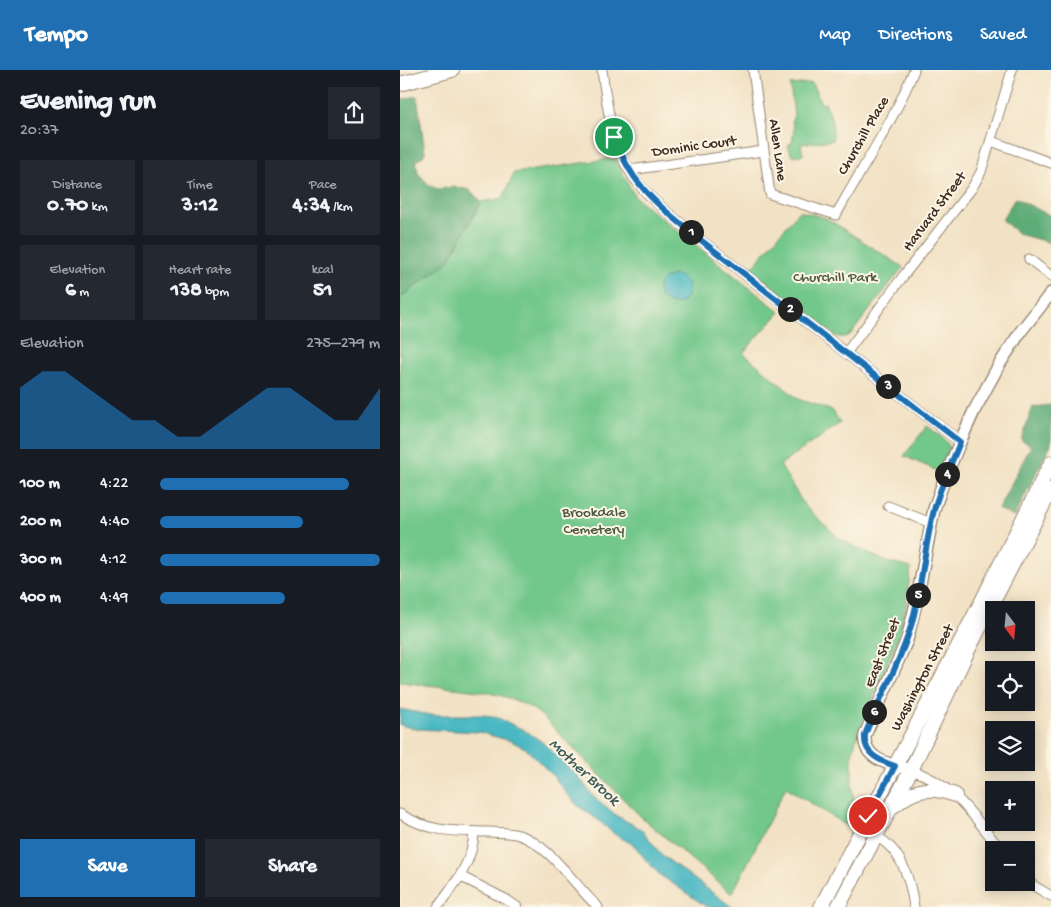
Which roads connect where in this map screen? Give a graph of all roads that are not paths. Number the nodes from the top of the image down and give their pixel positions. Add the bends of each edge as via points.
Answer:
1 (452, 70) edge
2 (602, 70) edge
3 (753, 70) edge
4 (914, 70) edge
5 (1012, 70) edge
6 (407, 78) edge
7 (991, 141) junction
8 (763, 151) junction
9 (1051, 163) edge
10 (630, 170) junction
11 (836, 215) joint
12 (1029, 259) dead end
13 (1051, 276) edge
14 (1051, 293) edge
15 (846, 353) junction
16 (960, 442) junction
17 (1051, 463) edge
18 (1051, 490) edge
19 (888, 506) dead end
20 (931, 523) junction
21 (895, 766) junction
22 (911, 770) junction
23 (955, 795) junction
24 (891, 809) junction
25 (400, 814) edge
26 (862, 828) junction
27 (474, 832) junction
28 (876, 836) junction
29 (993, 841) edge
30 (460, 876) junction
31 (1035, 887) edge
32 (1051, 896) edge
33 (438, 907) edge
34 (517, 907) edge
35 (598, 907) edge
36 (821, 907) edge
37 (838, 907) edge
38 (914, 907) edge

1 - 6 main road
2 - 10 street via 610,123 618,149
3 - 8 street, Allen Lane
4 - 11 street, Churchill Place via 895,112
5 - 7 street, Harvard Street
7 - 9 street
7 - 15 street, Harvard Street via 972,188
8 - 10 street, Dominic Court
8 - 11 street, Allen Lane via 770,194
10 - 15 street via 642,188 693,234
12 - 13 street
14 - 16 street, East Street via 999,365
15 - 16 street
16 - 20 street, East Street
17 - 21 main road, Washington Street
18 - 22 main road, Washington Street via 968,650
19 - 20 street
20 - 21 street, East Street via 907,640 864,740 877,758
21 - 22 street
21 - 26 main road, Washington Street
22 - 23 street via 929,777
22 - 24 main road, Washington Street
23 - 24 main road via 921,790 906,796
23 - 29 street
24 - 28 main road, Washington Street
25 - 27 street via 436,830
26 - 28 street
26 - 36 main road, Washington Street
27 - 30 street via 472,847
27 - 35 street via 509,833 529,839 553,859
28 - 37 main road, Washington Street
28 - 38 street via 900,860
30 - 33 street
30 - 34 street
31 - 32 street

